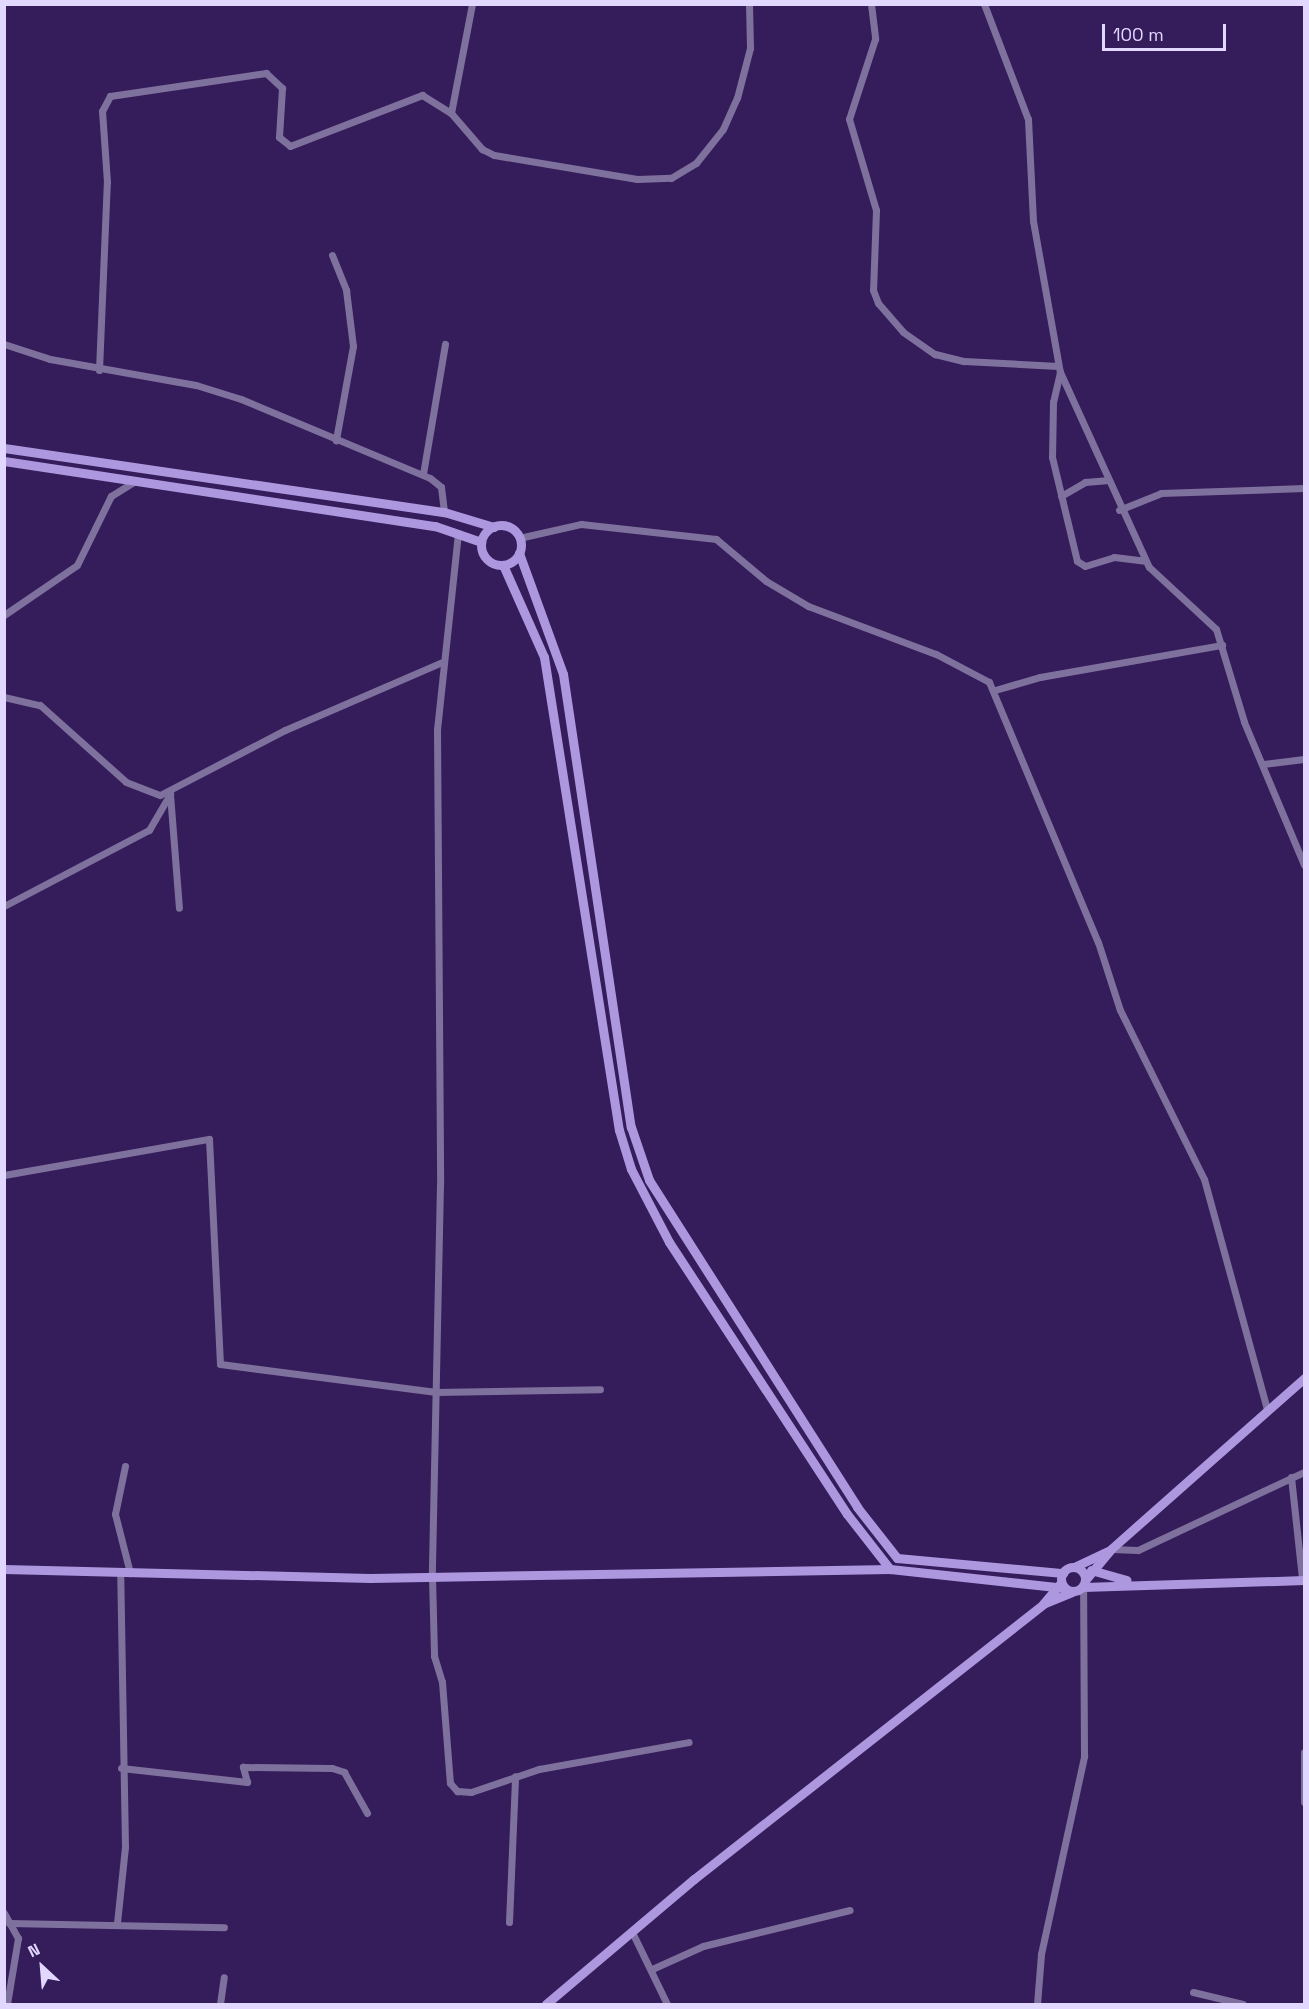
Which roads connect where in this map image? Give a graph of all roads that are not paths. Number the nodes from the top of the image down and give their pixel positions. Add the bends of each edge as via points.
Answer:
1 (472, 4) edge
2 (749, 4) edge
3 (871, 4) edge
4 (984, 4) edge
5 (451, 113) junction
6 (332, 255) dead end
7 (4, 344) edge
8 (445, 344) dead end
9 (1059, 369) junction
10 (99, 370) junction
11 (336, 440) junction
12 (4, 448) edge
13 (4, 461) edge
14 (423, 474) junction
15 (137, 479) junction
16 (1106, 480) junction
17 (1305, 488) edge
18 (1061, 496) junction
19 (1119, 510) junction
20 (444, 512) junction
21 (494, 527) junction
22 (458, 533) junction
23 (519, 538) junction
24 (481, 542) junction
25 (519, 553) junction
26 (1145, 561) junction
27 (503, 565) junction
28 (4, 615) edge
29 (1222, 645) junction
30 (442, 662) junction
31 (995, 690) junction
32 (4, 697) edge
33 (1305, 759) edge
34 (1263, 764) junction
35 (170, 794) junction
36 (1304, 863) edge
37 (4, 906) edge
38 (178, 908) dead end
39 (4, 1175) edge
40 (1305, 1378) edge
41 (600, 1389) dead end
42 (436, 1392) junction
43 (1267, 1410) junction
44 (125, 1466) dead end
45 (1305, 1472) edge
46 (1292, 1477) junction
47 (1111, 1550) junction
48 (4, 1569) edge
49 (890, 1569) junction
50 (1094, 1570) junction
51 (125, 1573) junction
52 (1081, 1576) junction
53 (432, 1578) junction
54 (1303, 1580) edge
55 (1132, 1582) junction
56 (1064, 1584) junction
57 (1043, 1604) junction
58 (689, 1742) dead end
59 (1305, 1752) edge
60 (121, 1768) junction
61 (515, 1776) junction
62 (1305, 1802) edge
63 (367, 1813) dead end
64 (850, 1910) dead end
65 (4, 1913) edge
66 (509, 1922) dead end
67 (9, 1923) junction
68 (117, 1923) junction
69 (224, 1927) dead end
70 (632, 1932) junction
71 (652, 1969) junction
72 (224, 1977) dead end
73 (1193, 1992) dead end
74 (7, 2004) edge
75 (220, 2004) edge
76 (546, 2004) edge
77 (667, 2004) edge
78 (1036, 2004) edge
79 (1243, 2004) edge

1 - 5 street
2 - 5 street via 750,48 737,98 723,129 696,163 671,178 637,179 494,155 482,149
3 - 9 street via 875,39 849,118 876,210 873,290 878,303 903,332 935,354 964,361
4 - 9 street via 1028,119 1033,221
5 - 10 street via 431,98 412,96 285,146 278,129 282,88 266,73 110,96 102,111 107,182
6 - 11 street via 346,290 353,345
7 - 10 street
8 - 14 street
9 - 16 street
9 - 18 street via 1053,402 1052,448
10 - 11 street via 216,390
11 - 14 street
12 - 20 street
13 - 15 street
14 - 20 street via 441,487
15 - 22 street
15 - 28 street via 111,496 77,565
16 - 18 street via 1085,482
16 - 19 street
17 - 19 street via 1182,491
18 - 26 street via 1081,566 1114,557
19 - 26 street
20 - 21 street
21 - 23 street via 508,527
21 - 24 street
22 - 24 street
22 - 30 street
23 - 25 street
23 - 31 street via 585,524 716,539 779,591 976,671
24 - 27 street via 485,557
25 - 27 street
25 - 56 street via 563,674 629,1115 649,1180 857,1508 897,1558
26 - 29 street via 1160,580 1210,622
27 - 49 street via 544,657 570,845 619,1130 631,1169 703,1296 846,1514
29 - 31 street via 1040,677
29 - 34 street via 1244,722
30 - 35 street via 285,730
30 - 42 street via 437,729
31 - 43 street via 1098,942 1120,1010 1204,1179
32 - 35 street via 40,705 126,782 148,794
33 - 34 street
34 - 36 street
35 - 37 street via 149,830
35 - 38 street
39 - 42 street via 208,1140 220,1364
40 - 43 street
41 - 42 street
42 - 53 street
43 - 47 street
44 - 51 street via 115,1514
45 - 46 street
46 - 47 street via 1138,1550
46 - 54 street
47 - 50 street
47 - 52 street
48 - 51 street
49 - 53 street
49 - 56 street
50 - 52 street
50 - 55 street
51 - 53 street
51 - 60 street
52 - 55 street
52 - 56 street
52 - 56 street
52 - 78 street via 1084,1756 1041,1954
53 - 61 street via 434,1656 442,1682 450,1783 457,1791 471,1792
54 - 55 street
56 - 57 street
56 - 57 street
57 - 70 street
58 - 61 street
59 - 62 street
60 - 63 street via 247,1782 243,1767 332,1768 344,1772
60 - 68 street via 125,1847
61 - 66 street
64 - 71 street via 703,1946
65 - 67 street
67 - 68 street
67 - 74 street via 18,1938
68 - 69 street
70 - 71 street
70 - 76 street
71 - 77 street
72 - 75 street
73 - 79 street

